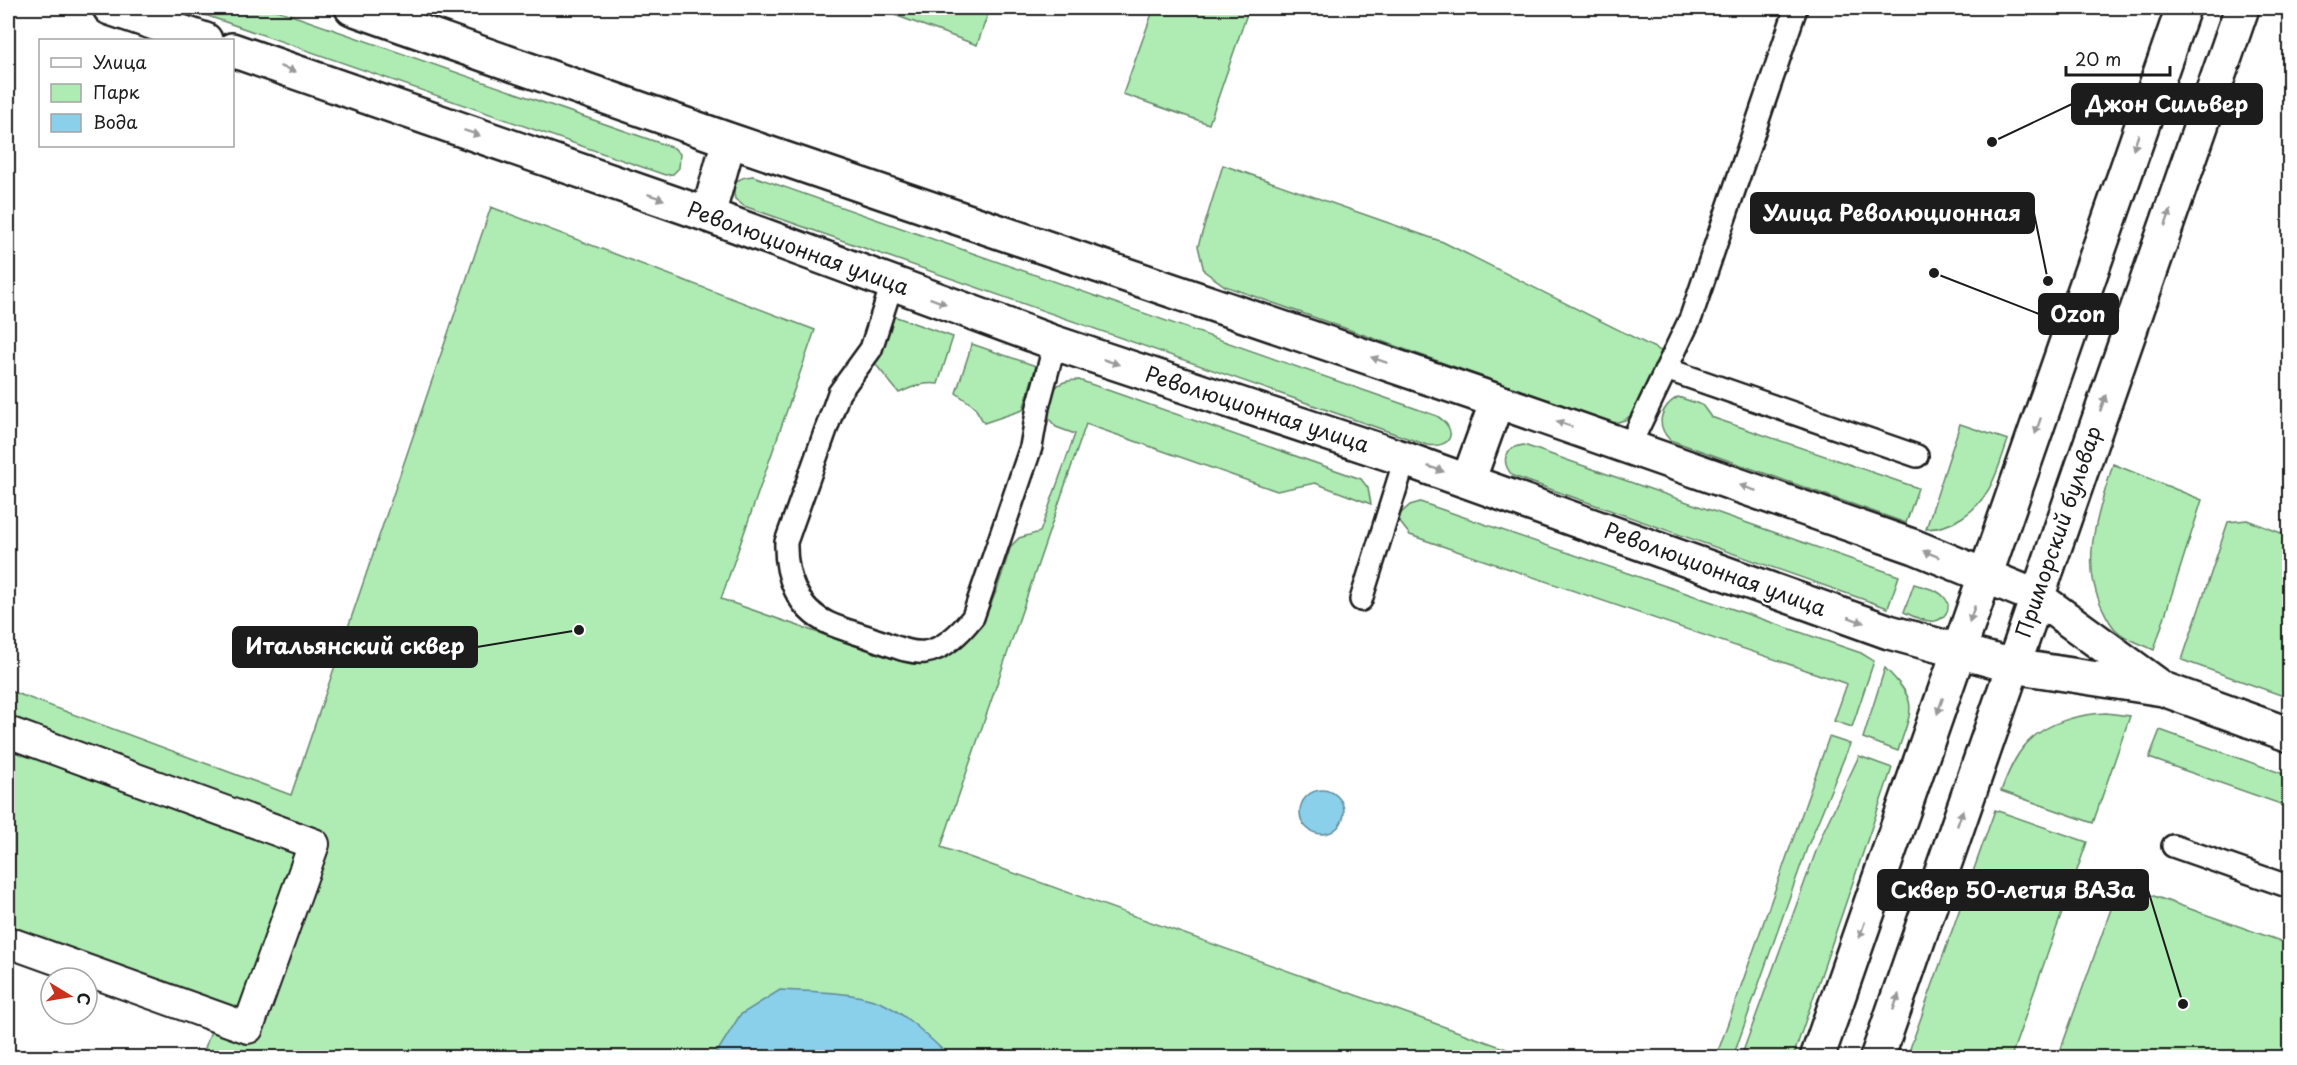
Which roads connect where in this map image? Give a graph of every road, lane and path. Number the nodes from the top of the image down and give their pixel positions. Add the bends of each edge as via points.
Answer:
1 (110, 8) edge
2 (352, 8) edge
3 (1796, 8) edge
4 (2183, 8) edge
5 (2242, 8) edge
6 (202, 39) edge
7 (234, 51) edge
8 (729, 140) junction
9 (708, 215) junction
10 (892, 284) junction
11 (1056, 343) junction
12 (1666, 369) junction
13 (1497, 401) junction
14 (1629, 447) junction
15 (1917, 456) dead end
16 (1405, 459) junction
17 (1468, 481) junction
18 (1985, 576) junction
19 (2037, 597) junction
20 (1361, 600) dead end
21 (1959, 651) junction
22 (2013, 666) junction
23 (2163, 689) junction
24 (8, 732) edge
25 (2289, 735) edge
26 (2173, 846) dead end
27 (2289, 887) edge
28 (8, 942) edge
29 (1817, 1058) edge
30 (1877, 1058) edge

1 - 6 main road
2 - 8 main road
3 - 12 lane via 1691,317
4 -> 18 main road
19 -> 5 main road, Приморский бульвар
7 -> 9 main road, Революционная улица
8 - 9 main road
13 -> 8 main road
9 - 10 main road, Революционная улица
10 -> 11 main road, Революционная улица
10 - 11 lane via 871,349 840,393 786,542 785,563 795,590 809,611 828,623 912,652 927,652 958,636 973,617 1031,447
11 -> 16 main road, Революционная улица
12 - 14 lane
12 - 15 lane
14 -> 13 main road
13 - 17 main road
18 -> 14 main road via 1915,547
16 -> 17 main road, Революционная улица
16 - 20 lane
17 -> 21 main road, Революционная улица via 1889,632
18 - 19 main road
18 -> 21 main road
19 - 22 main road, Приморский бульвар
19 - 23 main road
21 - 22 main road, Революционная улица
21 -> 29 main road
22 - 23 main road, Революционная улица
30 -> 22 main road, Приморский бульвар
23 - 25 main road, Революционная улица
24 - 28 street via 314,844 248,1028
26 - 27 lane

